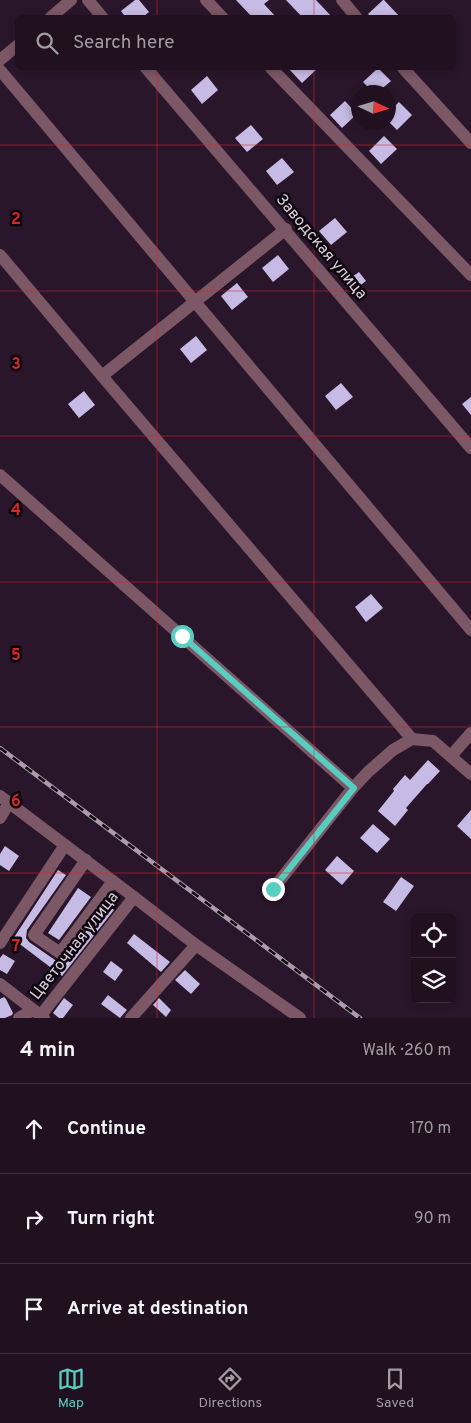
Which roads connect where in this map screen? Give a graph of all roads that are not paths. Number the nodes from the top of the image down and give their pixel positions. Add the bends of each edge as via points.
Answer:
1 (71, 0) edge
2 (88, 0) edge
3 (206, 0) edge
4 (342, 0) edge
5 (54, 15) edge
6 (100, 15) edge
7 (219, 15) edge
8 (354, 15) edge
9 (15, 48) edge
10 (0, 60) edge
11 (0, 70) edge
12 (148, 70) edge
13 (273, 70) edge
14 (405, 70) edge
15 (471, 143) edge
16 (286, 229) junction
17 (0, 255) edge
18 (471, 275) edge
19 (195, 302) junction
20 (102, 376) junction
21 (471, 448) edge
22 (0, 475) edge
23 (471, 630) edge
24 (471, 733) edge
25 (412, 739) junction
26 (451, 756) junction
27 (471, 774) edge
28 (354, 788) junction
29 (5, 799) edge
30 (0, 818) edge
31 (66, 845) junction
32 (86, 860) junction
33 (113, 881) junction
34 (273, 889) dead end
35 (134, 897) junction
36 (0, 944) edge
37 (196, 945) junction
38 (0, 984) edge
39 (39, 1014) edge
40 (19, 1018) edge
41 (131, 1018) edge
42 (298, 1018) edge

1 - 5 street
2 - 6 street
3 - 7 street
4 - 8 street
9 - 10 street
11 - 19 street
12 - 16 street, Заводская улица
13 - 18 street
14 - 15 street
16 - 19 street
16 - 21 street, Заводская улица
17 - 20 street
19 - 20 street
19 - 23 street
20 - 25 street
22 - 28 street
24 - 26 street
25 - 26 street via 433,741
25 - 28 street via 393,750
26 - 27 street
28 - 34 street
29 - 30 street
29 - 31 street
31 - 32 street
31 - 36 street
32 - 33 street
32 - 33 street via 34,936 60,953
33 - 35 street
35 - 37 street
35 - 39 street, Цветочная улица
37 - 41 street
37 - 42 street
38 - 39 street
39 - 40 street, Цветочная улица

